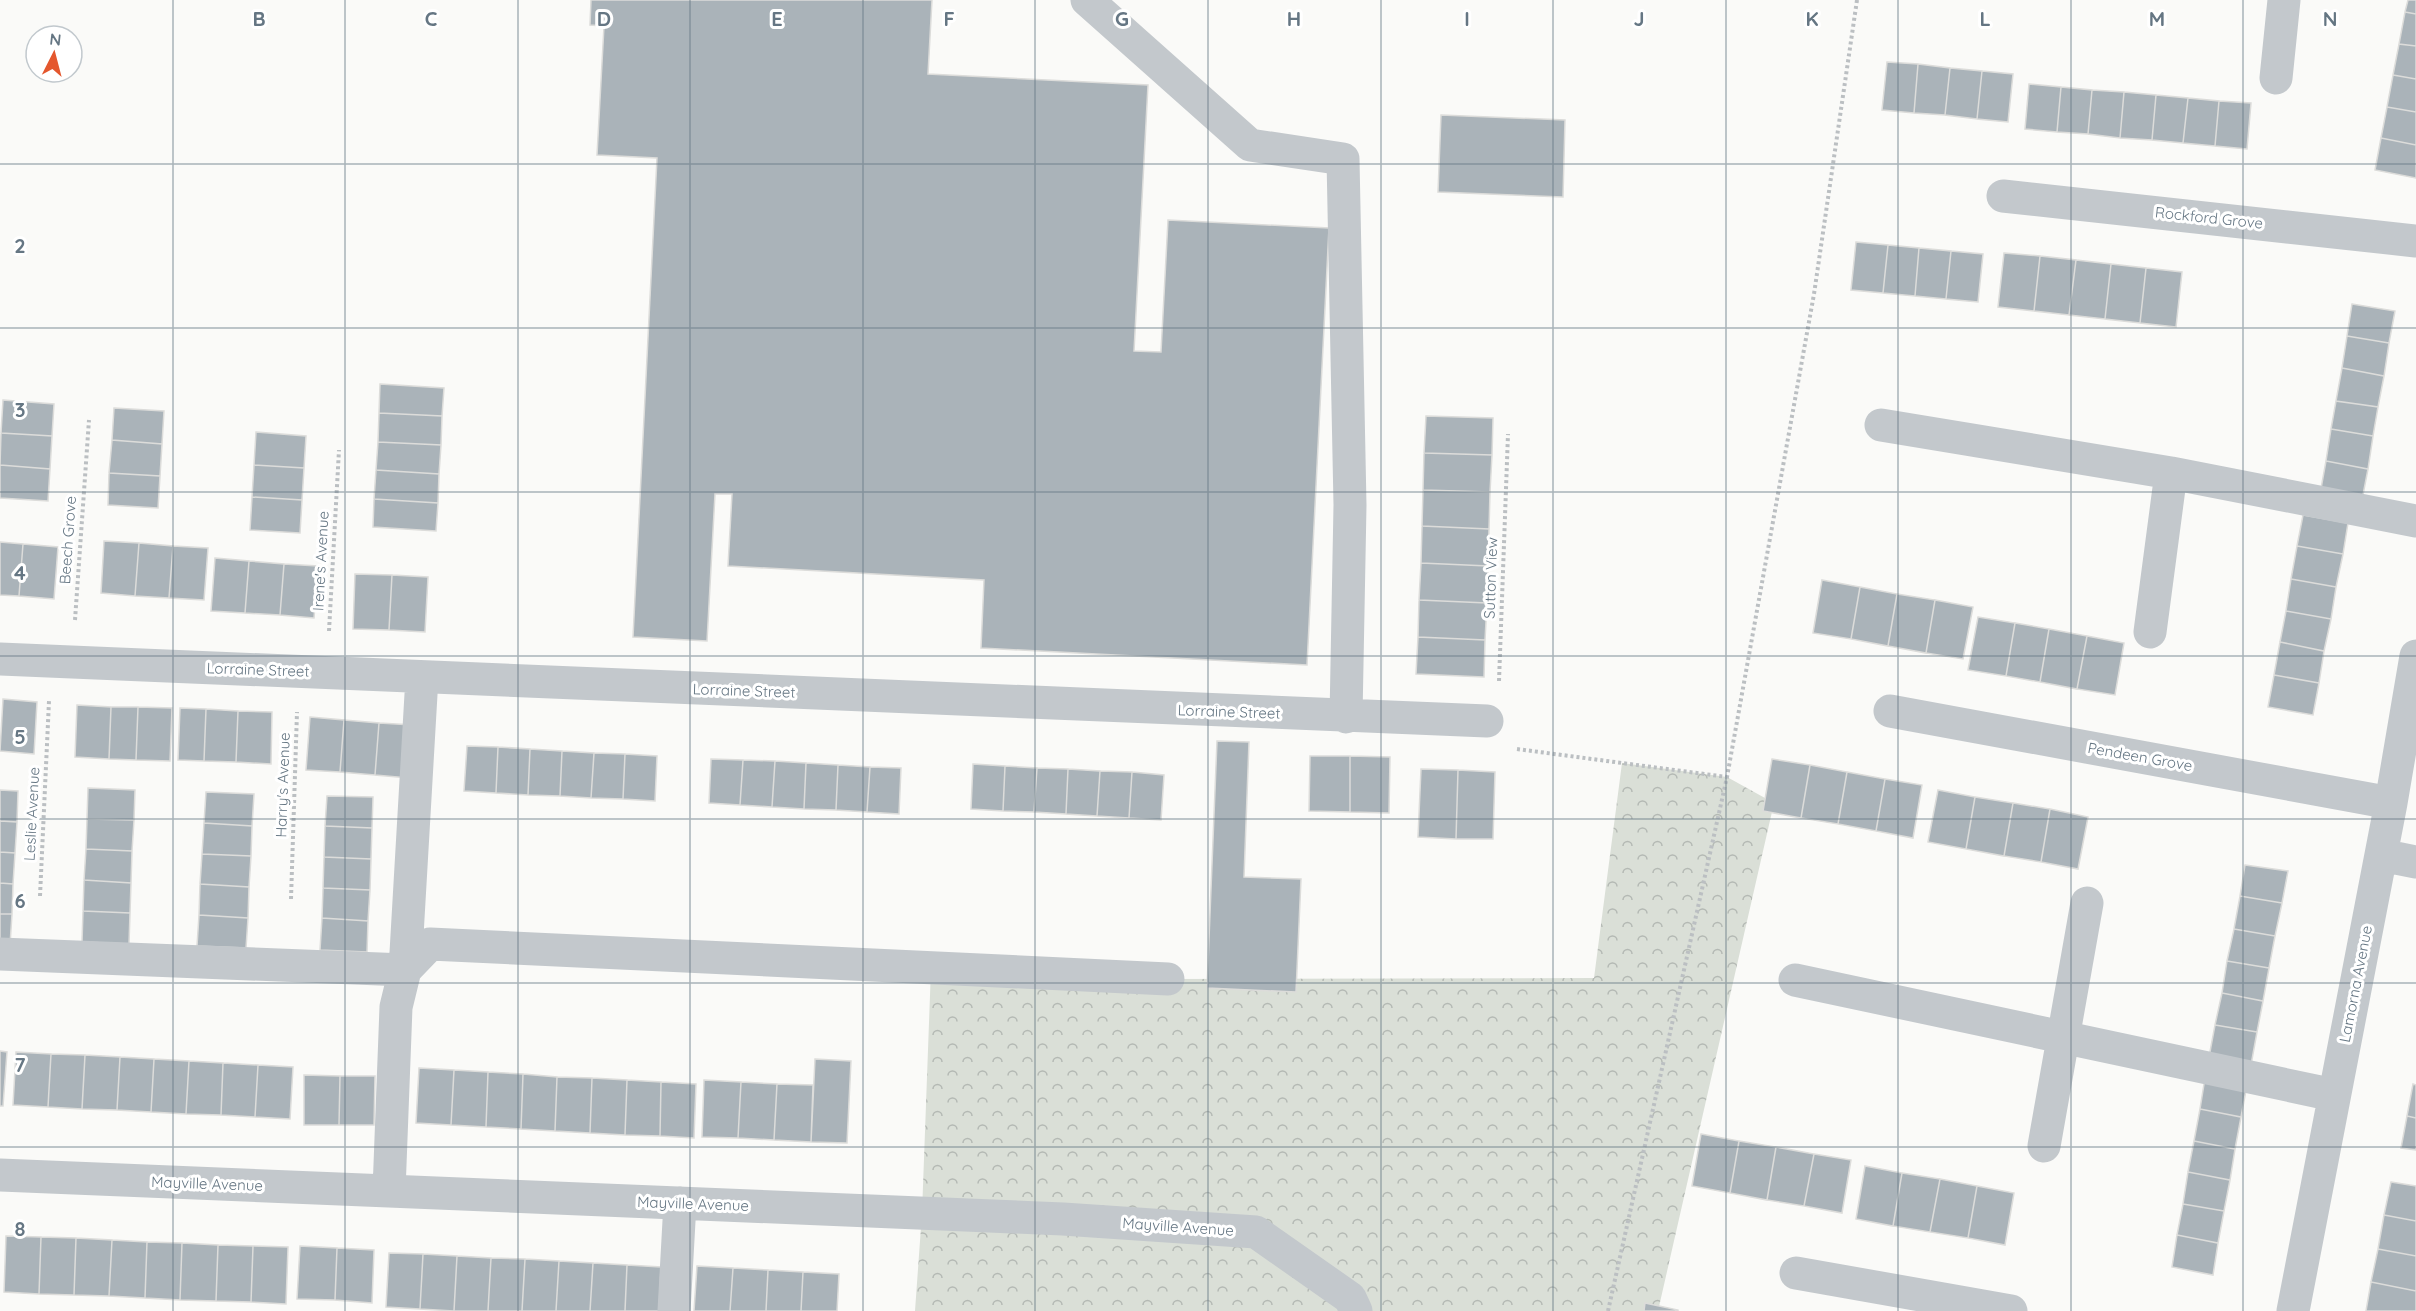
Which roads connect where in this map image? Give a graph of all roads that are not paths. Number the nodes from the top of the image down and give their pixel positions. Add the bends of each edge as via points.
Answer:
1 (1088, 0) edge
2 (2284, 0) edge
3 (2276, 78) dead end
4 (2003, 196) dead end
5 (2416, 241) edge
6 (1881, 424) dead end
7 (2170, 473) junction
8 (2416, 521) edge
9 (2150, 632) dead end
10 (2416, 656) edge
11 (0, 658) edge
12 (422, 677) junction
13 (1890, 711) dead end
14 (1346, 717) junction
15 (1487, 721) road end
16 (2391, 803) junction
17 (2381, 855) junction
18 (2416, 862) edge
19 (2087, 903) dead end
20 (0, 954) edge
21 (405, 970) junction
22 (1168, 979) dead end
23 (1794, 980) dead end
24 (2064, 1038) junction
25 (2334, 1095) junction
26 (2044, 1146) dead end
27 (0, 1175) edge
28 (388, 1191) junction
29 (680, 1203) junction
30 (1796, 1273) dead end
31 (674, 1311) edge
32 (1356, 1311) edge
33 (2011, 1311) edge
34 (2293, 1311) edge

1 - 14 street via 1250,145 1343,159 1350,505
2 - 3 street
4 - 5 street, Rockford Grove
6 - 7 street
7 - 8 street
7 - 9 street
10 - 16 street, Lamorna Avenue
11 - 12 street, Lorraine Street
12 - 14 street, Lorraine Street
12 - 21 street
13 - 16 street, Pendeen Grove
14 - 15 street, Lorraine Street
16 - 17 street, Lamorna Avenue
17 - 18 street
17 - 25 street, Lamorna Avenue
19 - 24 street
20 - 21 street
21 - 22 street via 430,944
21 - 28 street via 396,1008
23 - 24 street
24 - 25 street
24 - 26 street
25 - 34 street, Lamorna Avenue
27 - 28 street, Mayville Avenue
28 - 29 street, Mayville Avenue
29 - 31 street
29 - 32 street, Mayville Avenue via 1051,1218 1256,1232 1350,1298
30 - 33 street

